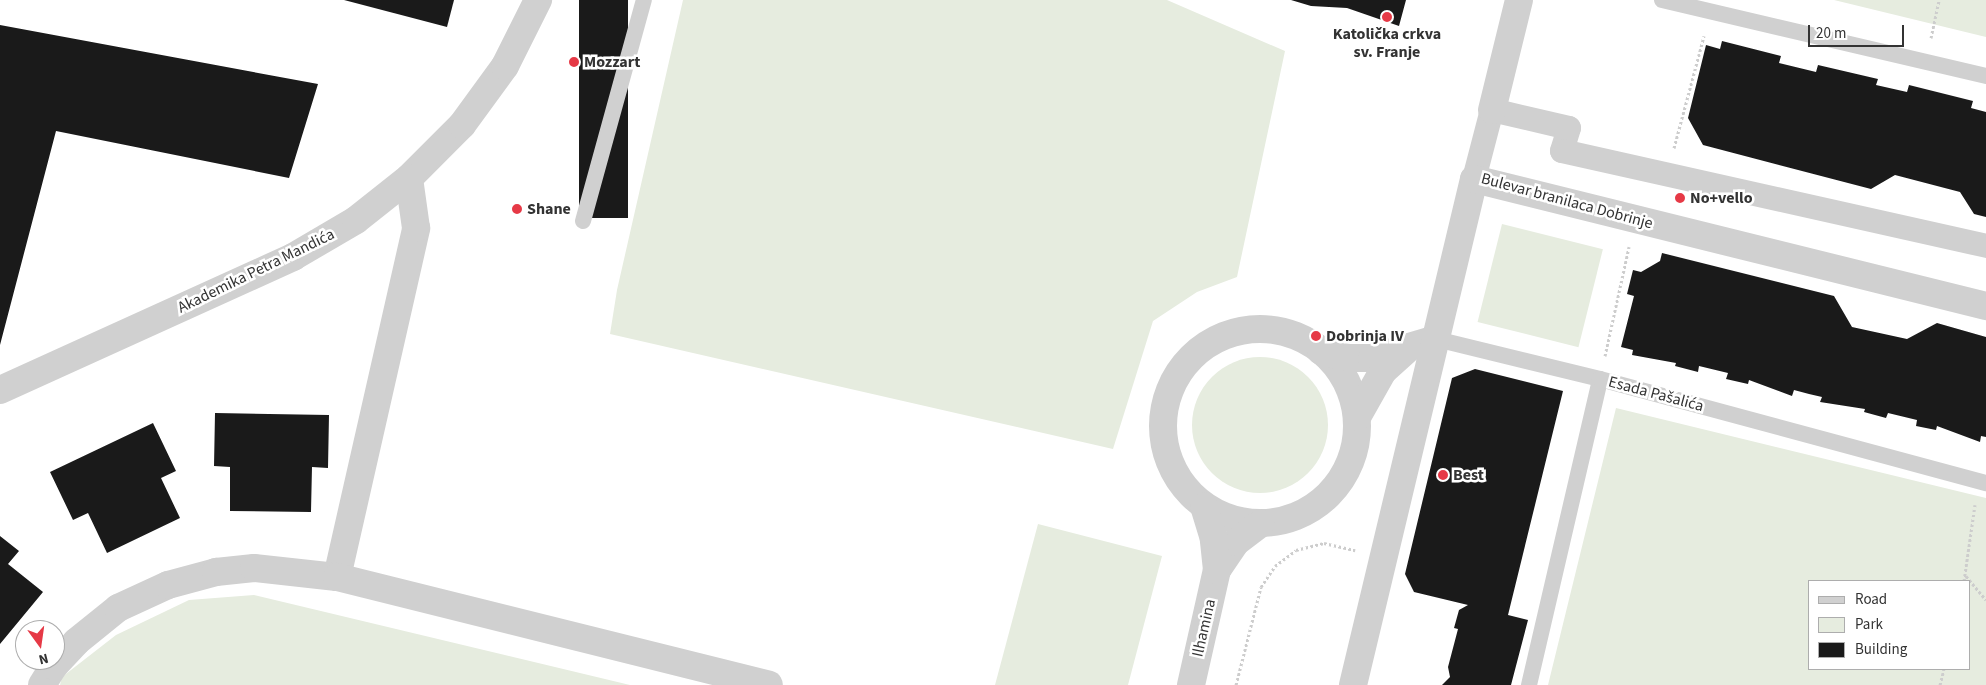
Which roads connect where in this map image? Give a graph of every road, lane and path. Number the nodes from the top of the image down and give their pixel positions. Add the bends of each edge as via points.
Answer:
1 (538, 0) edge
2 (644, 0) edge
3 (1519, 0) edge
4 (1662, 0) edge
5 (1939, 0) edge
6 (1926, 61) junction
7 (1986, 76) edge
8 (1492, 110) junction
9 (409, 178) junction
10 (1474, 179) junction
11 (583, 220) dead end
12 (1986, 246) edge
13 (1986, 306) edge
14 (1436, 339) junction
15 (1406, 350) junction
16 (1321, 351) junction
17 (1600, 379) junction
18 (0, 390) edge
19 (1357, 417) junction
20 (1982, 482) edge
21 (1204, 506) junction
22 (1261, 523) junction
23 (1384, 557) junction
24 (1218, 570) junction
25 (1965, 575) junction
26 (337, 577) junction
27 (1964, 580) edge
28 (1969, 580) edge
29 (1971, 582) edge
30 (1986, 600) edge
31 (1944, 670) edge
32 (42, 685) edge
33 (769, 685) edge
34 (1191, 685) edge
35 (1236, 685) edge
36 (1353, 685) edge
37 (1529, 685) edge
38 (1940, 685) edge

1 - 9 street, Akademika Petra Mandića via 509,59 490,88 462,125
2 - 11 lane
3 - 8 street
4 - 6 lane
5 - 6 path
6 - 7 lane
8 - 10 street, Bulevar branilaca Dobrinje
8 - 12 street via 1570,128 1562,151
9 - 18 street, Akademika Petra Mandića via 356,220 292,257
9 - 26 street via 416,228
10 - 13 street, Bulevar branilaca Dobrinje
10 - 14 street
14 - 15 street
14 - 17 lane
14 - 23 street
15 - 16 street via 1372,358 1349,358
15 - 19 street via 1383,371
16 - 19 street via 1346,381
16 - 21 street via 1286,333 1260,329 1226,336 1210,343 1190,359 1171,388 1165,405 1163,431 1168,457 1180,481
17 - 20 lane, Esada Pašalića
17 - 37 lane, Esada Pašalića
19 - 22 street via 1356,444 1347,469 1332,491 1312,508
20 - 25 path
21 - 22 street via 1232,519
21 - 24 street, Ilhamina via 1214,539
22 - 24 street, Ilhamina via 1236,542
23 - 35 path via 1324,543 1296,550 1274,566 1261,587
23 - 36 street
24 - 34 street, Ilhamina
25 - 27 path
25 - 28 path
26 - 32 street via 254,568 216,572 168,585 103,618 54,666
26 - 33 street
29 - 30 path
31 - 38 path

